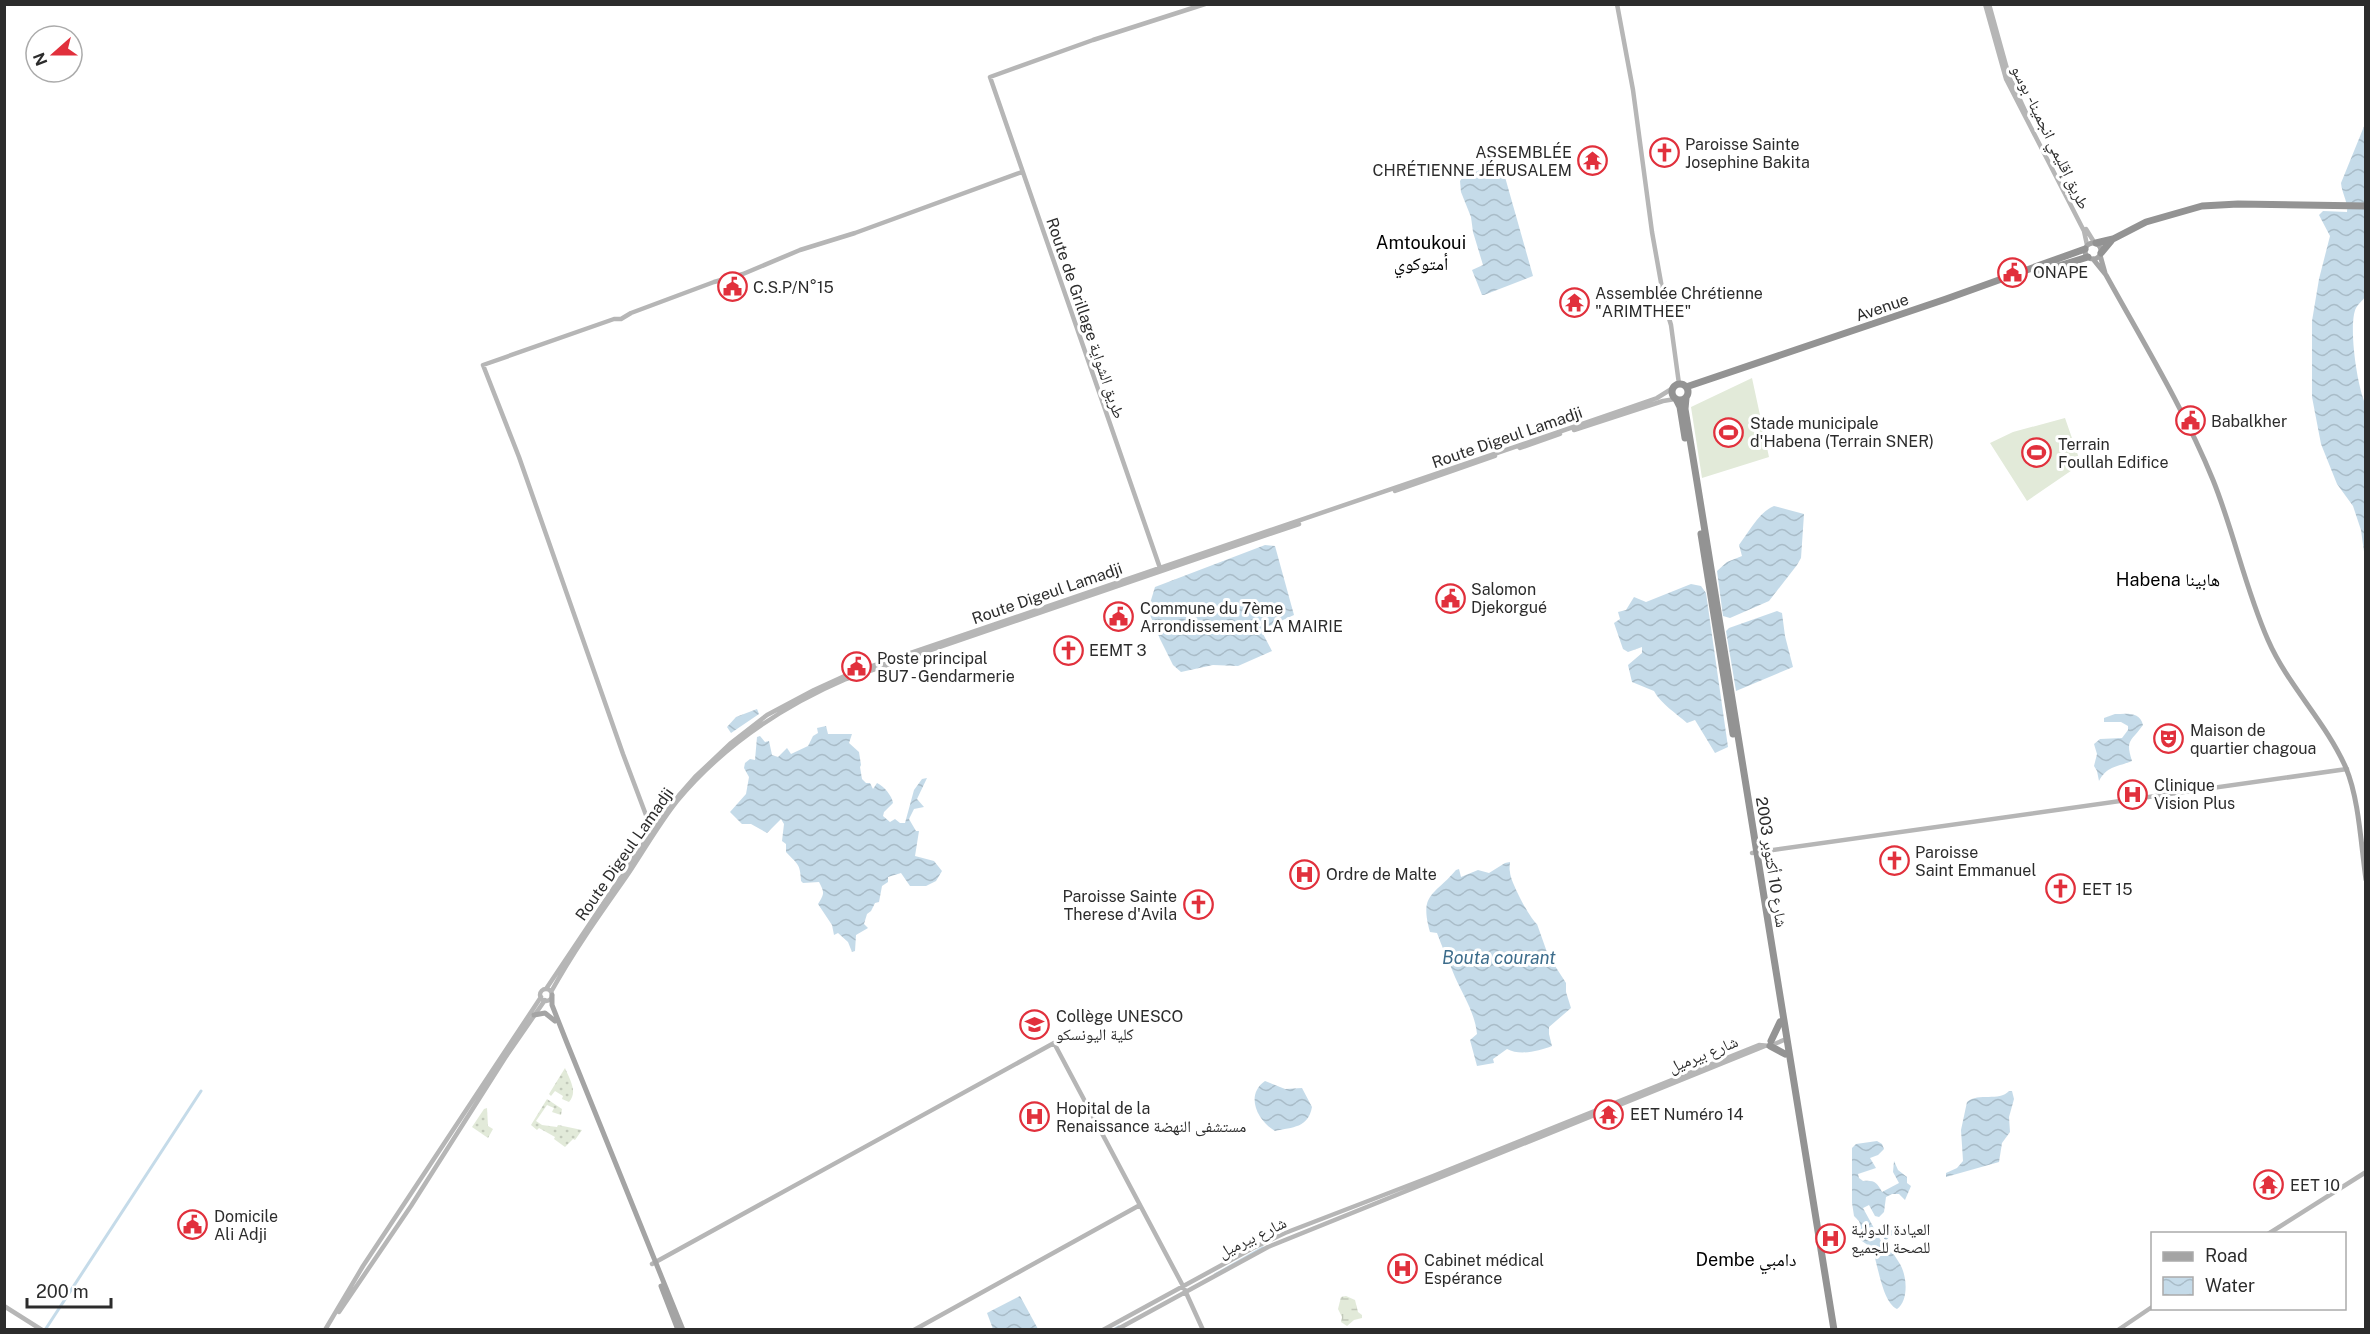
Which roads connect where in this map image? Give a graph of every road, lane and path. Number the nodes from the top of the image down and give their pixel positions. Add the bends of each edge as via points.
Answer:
1 (1205, 4) edge
2 (1617, 4) edge
3 (1987, 4) edge
4 (1022, 172) junction
5 (2366, 206) edge
6 (2113, 239) junction
7 (2095, 243) junction
8 (2086, 247) junction
9 (2101, 254) junction
10 (2090, 258) junction
11 (2106, 275) junction
12 (1682, 390) junction
13 (1676, 399) junction
14 (1160, 567) junction
15 (2346, 769) junction
16 (652, 831) junction
17 (1754, 853) junction
18 (2366, 880) edge
19 (546, 989) junction
20 (551, 994) junction
21 (544, 999) junction
22 (534, 1015) junction
23 (555, 1021) junction
24 (1779, 1022) junction
25 (1784, 1039) junction
26 (1768, 1044) junction
27 (1785, 1054) junction
28 (2366, 1172) edge
29 (1140, 1205) junction
30 (2270, 1232) edge
31 (653, 1263) junction
32 (1185, 1288) junction
33 (4, 1306) edge
34 (2151, 1308) edge
35 (42, 1329) edge
36 (326, 1329) edge
37 (680, 1329) edge
38 (914, 1329) edge
39 (1102, 1329) edge
40 (1116, 1329) edge
41 (1203, 1329) edge
42 (1832, 1329) edge
43 (2118, 1329) edge

1 - 4 street, Route de Grillage طريق الشواية via 990,77
2 - 12 street via 1652,232
3 - 7 street, طريق إقليمي انجمينا - بوسو via 2015,92
3 - 8 street, طريق إقليمي انجمينا - بوسو via 2006,79 2084,231
4 - 14 street, Route de Grillage طريق الشواية
4 - 16 street via 800,250 621,319 483,365
5 - 6 highway via 2202,206 2146,222
6 - 7 highway
6 - 9 highway
7 - 8 main road
7 - 9 main road
8 - 10 main road
8 - 12 highway, Avenue via 1946,300
9 - 10 main road
9 - 11 main road
10 - 11 main road
10 - 12 highway
11 - 15 main road via 2197,443 2269,644
12 - 13 highway
12 - 13 highway, شارع 10 أكتوبر 2003 via 1672,393
12 - 14 street, Route Digeul Lamadji
12 - 17 highway, شارع 10 أكتوبر 2003
13 - 17 highway, شارع 10 أكتوبر 2003
13 - 20 street via 1493,457 863,673 794,704 733,745 678,801
14 - 16 street, Route Digeul Lamadji via 849,674 803,695 767,716 713,759 676,798
15 - 17 street
15 - 18 main road
16 - 19 street, Route Digeul Lamadji
17 - 24 highway, شارع 10 أكتوبر 2003
17 - 25 highway, شارع 10 أكتوبر 2003
19 - 20 street
19 - 21 street, Route Digeul Lamadji via 541,992
20 - 21 street
20 - 31 main road
21 - 22 street
21 - 23 main road
21 - 36 street via 363,1266
22 - 23 main road via 545,1013
22 - 36 street
23 - 31 main road
24 - 25 highway, شارع 10 أكتوبر 2003
24 - 26 highway
25 - 26 street, شارع بيرميل
25 - 27 highway, شارع 10 أكتوبر 2003
25 - 42 highway, شارع 10 أكتوبر 2003
26 - 27 highway
26 - 32 street, شارع بيرميل via 1268,1247
27 - 42 highway, شارع 10 أكتوبر 2003
28 - 30 street
29 - 31 street via 1054,1044
29 - 32 street
29 - 38 street
31 - 37 main road
32 - 39 street, شارع بيرميل
32 - 40 street, شارع بيرميل
32 - 41 street
33 - 35 street
34 - 43 street

